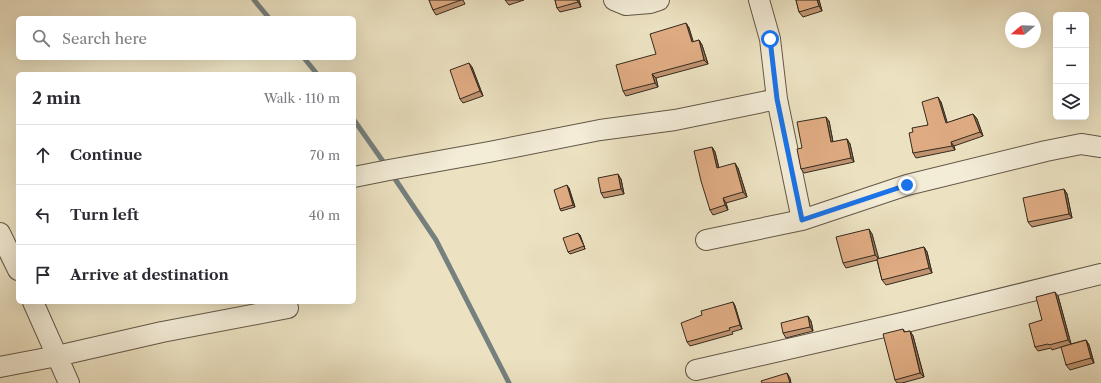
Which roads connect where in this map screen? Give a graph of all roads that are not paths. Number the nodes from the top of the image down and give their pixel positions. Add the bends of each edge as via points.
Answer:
1 (614, 0) edge
2 (659, 0) edge
3 (759, 0) edge
4 (777, 99) junction
5 (1101, 147) edge
6 (356, 177) edge
7 (802, 220) junction
8 (706, 240) dead end
9 (6, 244) edge
10 (16, 266) edge
11 (1101, 274) edge
12 (34, 304) edge
13 (288, 308) dead end
14 (57, 356) junction
15 (0, 367) edge
16 (696, 370) dead end
17 (68, 383) edge

1 - 2 street via 626,5
3 - 4 street via 770,39
4 - 6 street
4 - 7 street
5 - 7 street via 1081,144 1046,151 907,185
7 - 8 street
9 - 10 street
11 - 16 street
12 - 14 street
13 - 14 street via 162,332
14 - 15 street
14 - 17 street

